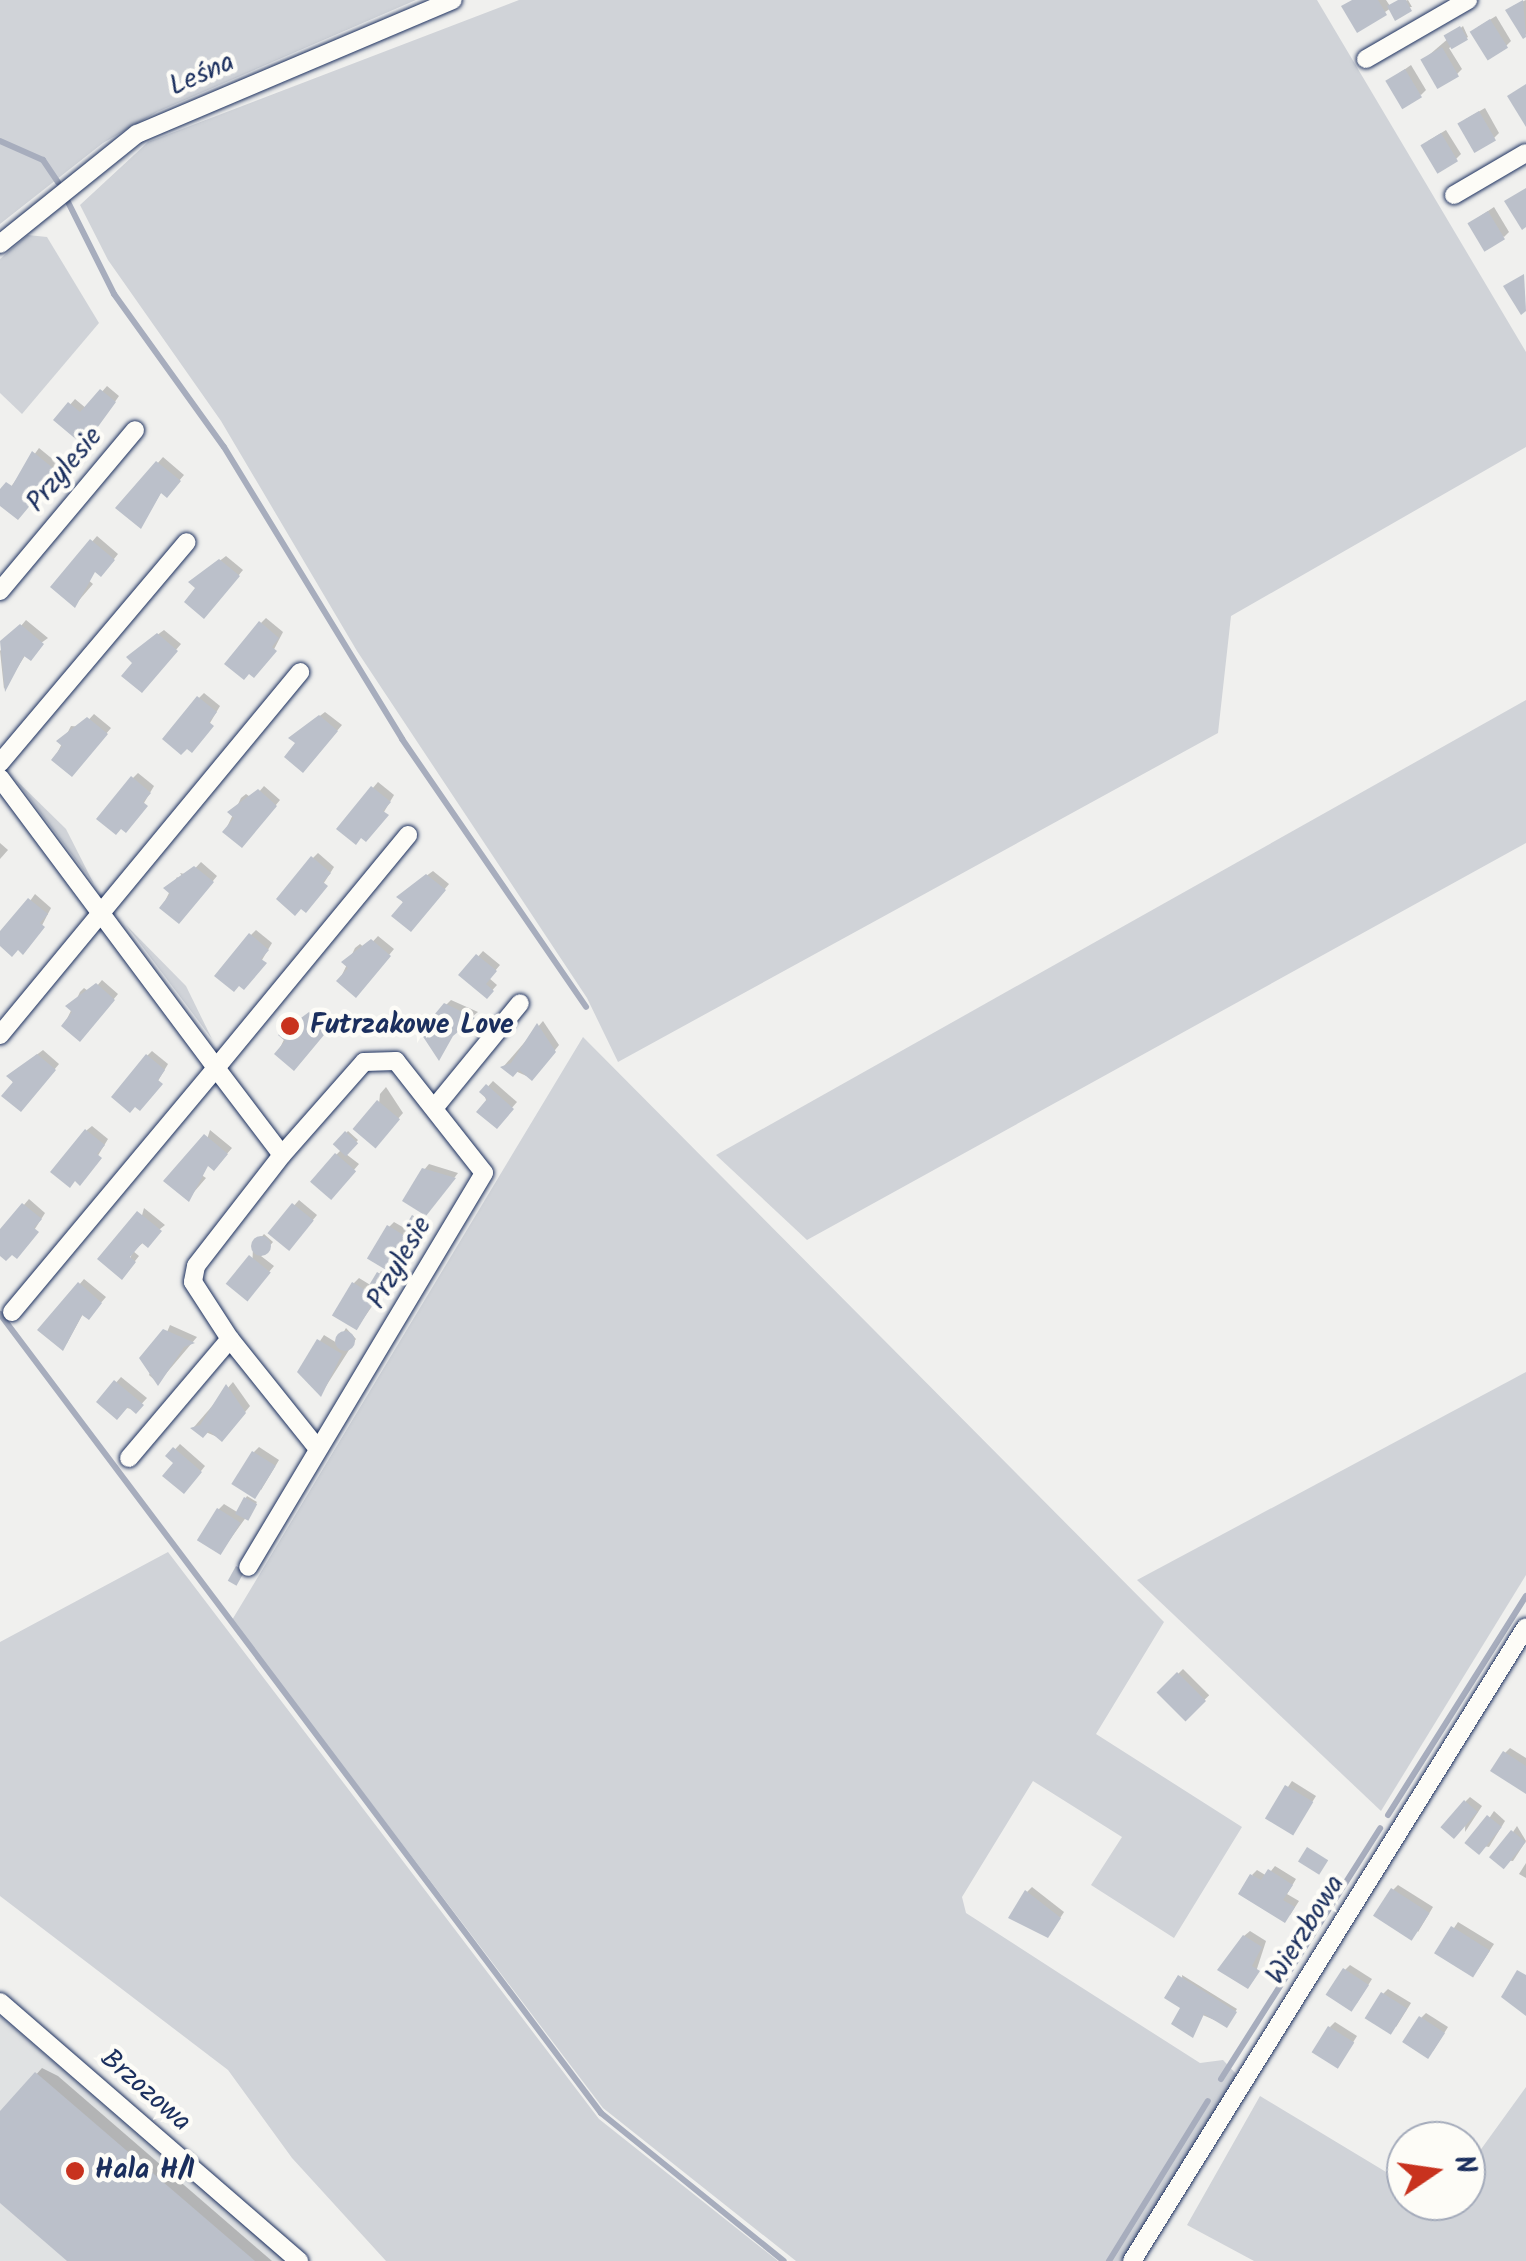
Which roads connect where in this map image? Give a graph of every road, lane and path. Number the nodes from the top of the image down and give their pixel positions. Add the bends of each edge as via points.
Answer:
1 (452, 0) edge
2 (1468, 0) edge
3 (1366, 59) dead end
4 (1526, 153) edge
5 (1454, 196) dead end
6 (0, 244) edge
7 (135, 430) dead end
8 (187, 542) dead end
9 (0, 592) edge
10 (300, 672) dead end
11 (0, 762) edge
12 (0, 778) edge
13 (408, 836) dead end
14 (101, 914) junction
15 (520, 1004) dead end
16 (0, 1036) edge
17 (216, 1068) junction
18 (435, 1107) junction
19 (282, 1154) junction
20 (12, 1312) dead end
21 (230, 1339) junction
22 (318, 1450) junction
23 (129, 1458) dead end
24 (248, 1567) dead end
25 (1526, 1627) edge
26 (0, 2002) edge
27 (300, 2261) edge
28 (1132, 2261) edge

1 - 6 street, Leśna via 136,134
2 - 3 street
4 - 5 street
7 - 9 street, Przylesie
8 - 11 street
10 - 14 street
12 - 14 street
13 - 17 street
14 - 16 street
14 - 17 street
15 - 18 street
17 - 19 street
17 - 20 street
18 - 19 street, Przylesie via 396,1060 375,1057
18 - 22 street, Przylesie via 484,1173
19 - 21 street, Przylesie via 194,1274 203,1302
21 - 22 street, Przylesie
21 - 23 street
22 - 24 street, Przylesie
25 - 28 street, Wierzbowa
26 - 27 street, Brzozowa

